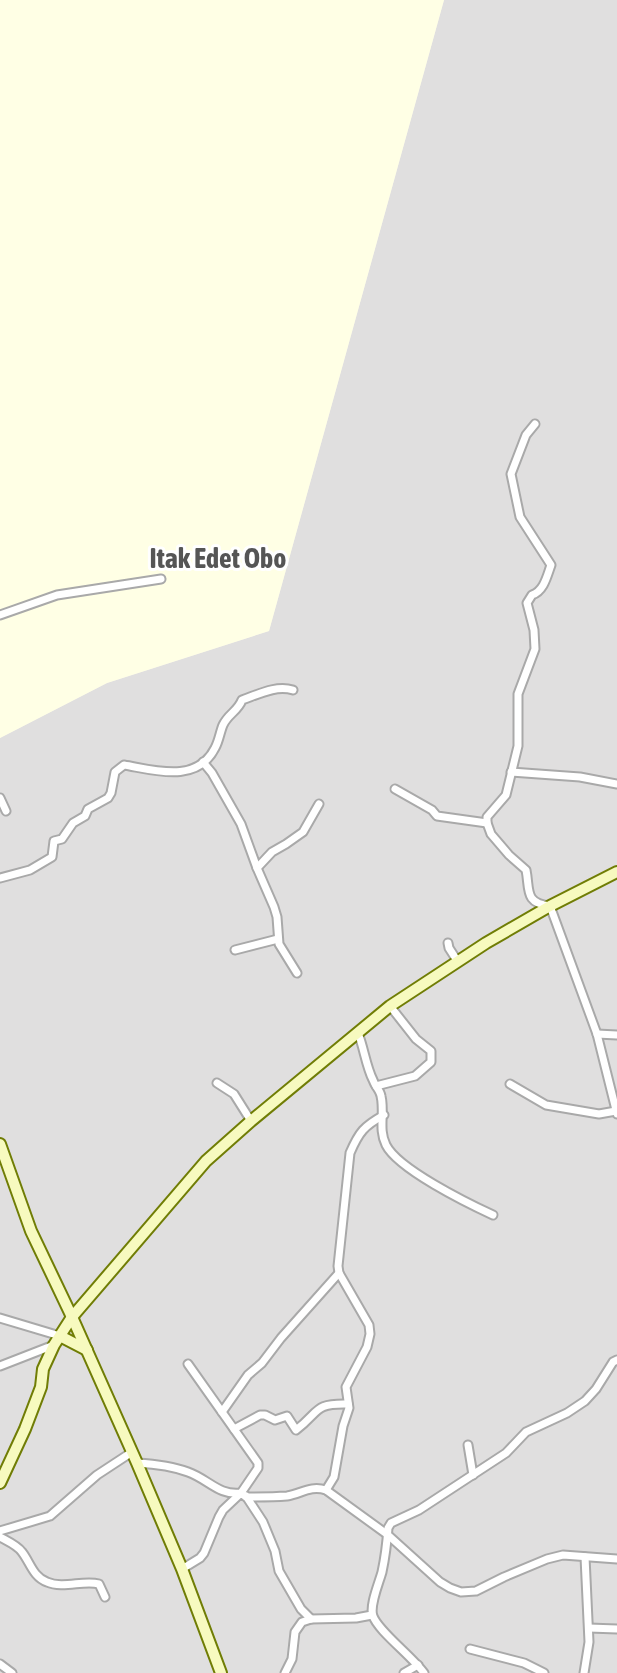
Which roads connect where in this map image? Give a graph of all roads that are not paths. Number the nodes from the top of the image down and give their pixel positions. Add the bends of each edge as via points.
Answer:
1 (535, 424) dead end
2 (161, 579) dead end
3 (0, 615) edge
4 (293, 690) dead end
5 (203, 762) junction
6 (511, 772) junction
7 (617, 784) edge
8 (395, 789) dead end
9 (0, 798) edge
10 (319, 804) dead end
11 (6, 811) dead end
12 (487, 823) junction
13 (257, 868) junction
14 (617, 872) edge
15 (0, 878) edge
16 (550, 906) junction
17 (278, 939) junction
18 (448, 943) dead end
19 (235, 950) dead end
20 (458, 962) junction
21 (297, 973) dead end
22 (390, 1006) junction
23 (358, 1033) junction
24 (597, 1034) junction
25 (617, 1035) edge
26 (217, 1083) dead end
27 (510, 1084) dead end
28 (376, 1086) junction
29 (616, 1113) edge
30 (384, 1115) junction
31 (251, 1121) junction
32 (0, 1144) edge
33 (493, 1215) dead end
34 (339, 1273) junction
35 (72, 1317) junction
36 (0, 1318) edge
37 (57, 1341) junction
38 (88, 1351) junction
39 (617, 1360) edge
40 (188, 1364) dead end
41 (0, 1366) edge
42 (348, 1404) junction
43 (222, 1412) junction
44 (234, 1429) junction
45 (468, 1445) dead end
46 (132, 1452) junction
47 (137, 1463) junction
48 (473, 1475) junction
49 (334, 1477) junction
50 (0, 1483) edge
51 (326, 1490) junction
52 (244, 1492) junction
53 (338, 1499) junction
54 (0, 1531) edge
55 (388, 1535) junction
56 (0, 1537) edge
57 (585, 1557) junction
58 (617, 1559) edge
59 (182, 1569) junction
60 (105, 1597) dead end
61 (372, 1615) junction
62 (306, 1619) junction
63 (589, 1628) junction
64 (617, 1629) edge
65 (470, 1649) dead end
66 (0, 1664) edge
67 (418, 1665) junction
68 (583, 1671) edge
69 (12, 1673) edge
70 (221, 1673) edge
71 (285, 1673) edge
72 (404, 1673) edge
73 (424, 1673) edge
74 (544, 1673) edge

1 - 6 street via 511,474 520,517 551,565 542,587 527,603 535,649 518,694 518,746
2 - 3 street via 57,595
4 - 5 street via 276,688 242,700
5 - 13 street via 241,824
5 - 15 street via 181,773 120,766 108,798 54,841 52,857
6 - 7 street
6 - 12 street via 506,795
8 - 12 street via 437,816
9 - 11 street
10 - 13 street via 303,832
12 - 16 street via 526,870 532,900
13 - 17 street via 277,917
14 - 16 street
16 - 20 street
16 - 24 street
17 - 19 street
17 - 21 street
18 - 20 street
20 - 22 street
22 - 23 street
22 - 28 street via 431,1051 431,1062 415,1076
23 - 28 street
23 - 31 street
24 - 25 street
24 - 29 street
26 - 31 street via 234,1094
27 - 29 street via 546,1105
28 - 30 street
30 - 33 street via 383,1137 391,1154
30 - 34 street via 365,1125 350,1153
31 - 35 street via 206,1161
32 - 35 street via 31,1231
34 - 42 street via 370,1334 346,1387
34 - 43 street
35 - 37 street
35 - 38 street
36 - 37 street
37 - 38 street
37 - 41 street
37 - 50 street
38 - 46 street
39 - 48 street via 585,1401 526,1432
40 - 43 street
42 - 44 street via 320,1407 296,1430 287,1416 275,1420 265,1415
42 - 49 street
43 - 44 street
44 - 52 street via 258,1463
45 - 48 street
46 - 47 street
46 - 54 street via 50,1516
47 - 52 street via 189,1472 229,1494
47 - 59 street
48 - 55 street via 391,1523
49 - 51 street
49 - 53 street
51 - 52 street via 310,1488 286,1496
51 - 53 street
52 - 59 street via 223,1510 200,1558
52 - 62 street
53 - 55 street
55 - 57 street via 440,1582 461,1592 476,1591 547,1559
55 - 61 street
56 - 60 street via 22,1552 44,1581 99,1584
57 - 58 street
57 - 63 street
59 - 70 street
61 - 62 street
61 - 67 street
62 - 71 street via 295,1632
63 - 64 street
63 - 68 street
65 - 74 street
66 - 69 street
67 - 72 street
67 - 73 street

